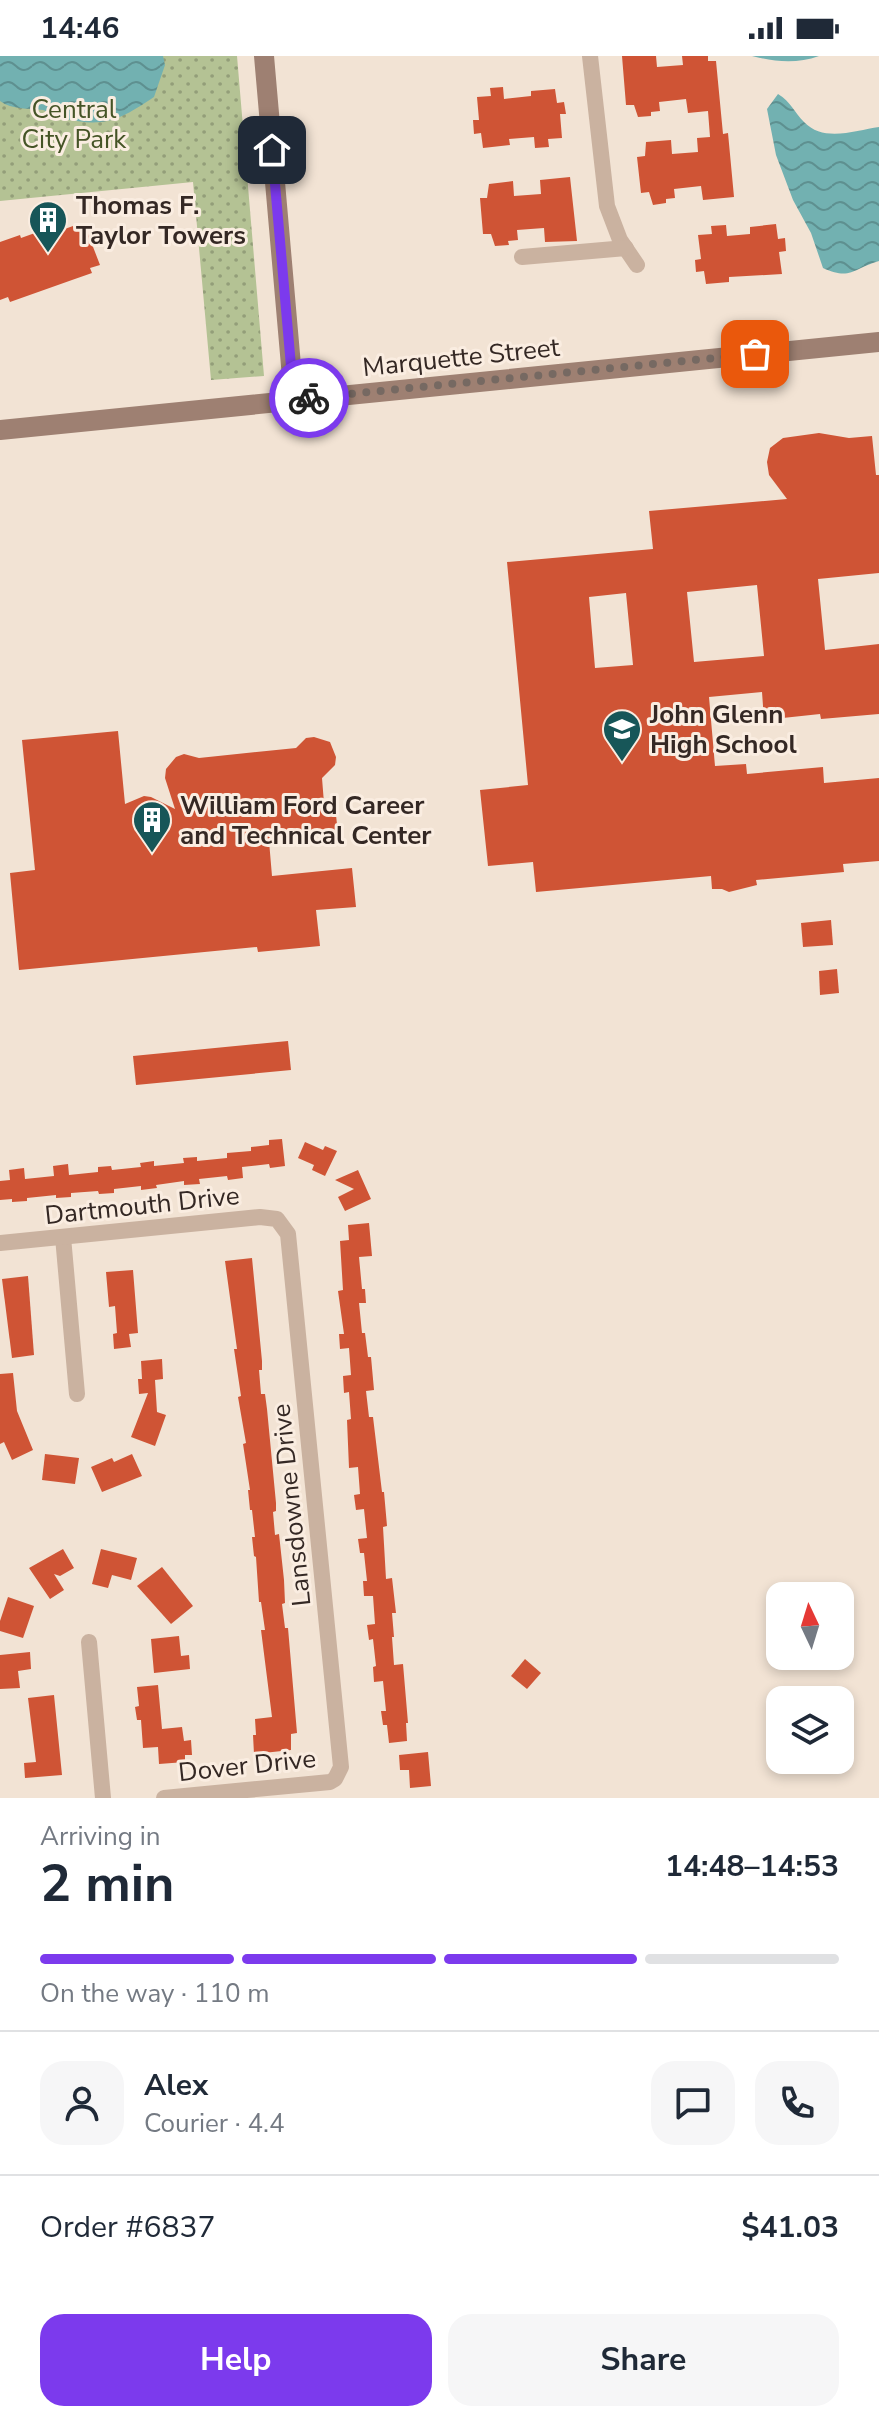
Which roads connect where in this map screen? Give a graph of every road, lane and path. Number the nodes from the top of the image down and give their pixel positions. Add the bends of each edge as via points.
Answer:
1 (264, 56) edge
2 (590, 56) edge
3 (626, 248) junction
4 (522, 257) dead end
5 (637, 265) dead end
6 (879, 342) edge
7 (294, 400) junction
8 (0, 430) edge
9 (284, 1227) joint
10 (63, 1237) junction
11 (0, 1243) edge
12 (77, 1394) dead end
13 (89, 1642) dead end
14 (335, 1779) joint
15 (103, 1798) edge
16 (164, 1798) edge

1 - 7 street
2 - 3 street via 607,206
3 - 4 street
3 - 5 street
6 - 7 street, Marquette Street
7 - 8 street, Marquette Street
9 - 10 street, Dartmouth Drive via 277,1219 260,1217
9 - 14 street, Lansdowne Drive via 290,1243 340,1752
10 - 11 street, Dartmouth Drive
10 - 12 street
13 - 15 street
14 - 16 street, Dover Drive

